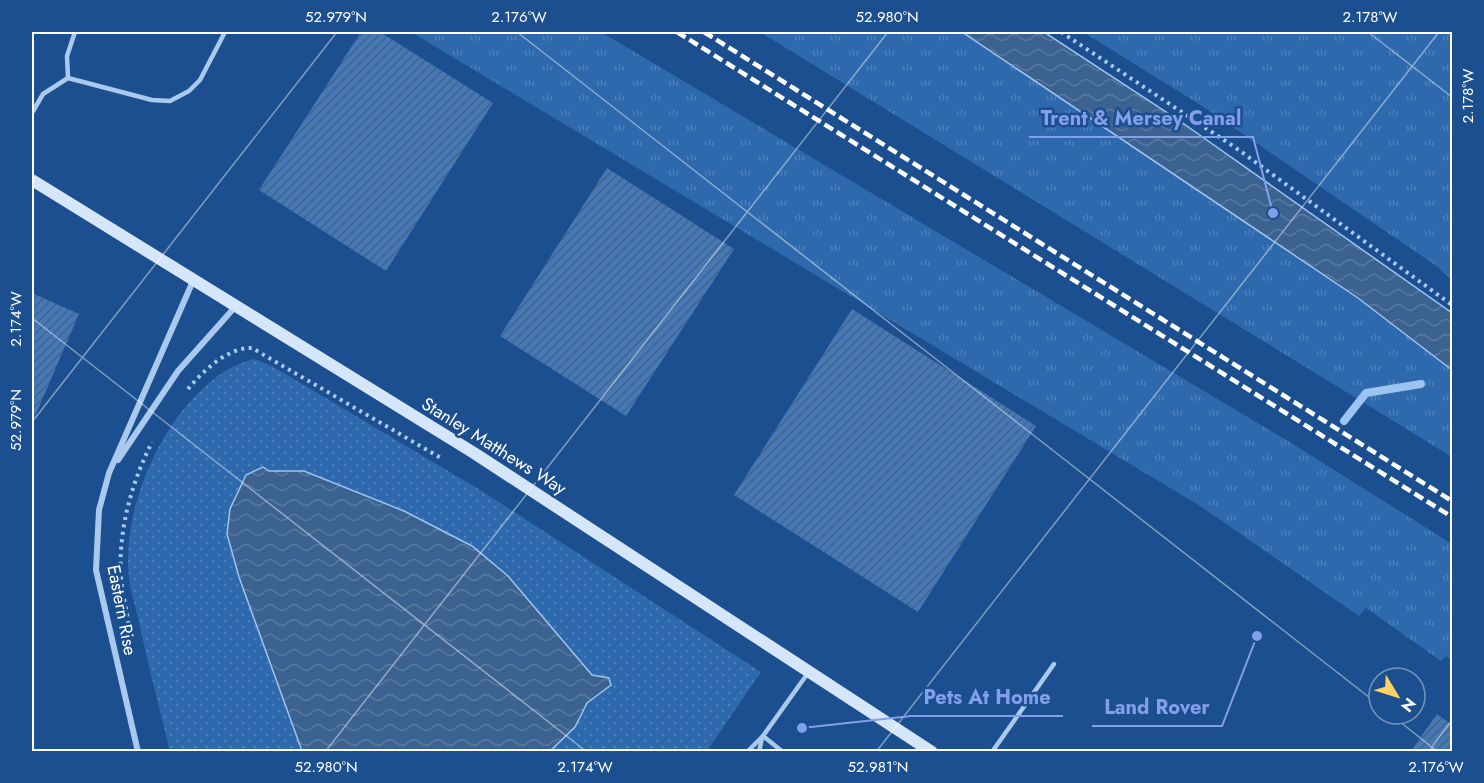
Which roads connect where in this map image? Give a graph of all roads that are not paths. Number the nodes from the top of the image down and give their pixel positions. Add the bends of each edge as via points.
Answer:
1 (75, 32) edge
2 (225, 32) edge
3 (68, 78) junction
4 (32, 113) edge
5 (32, 180) edge
6 (194, 281) junction
7 (235, 307) junction
8 (109, 473) junction
9 (1054, 664) dead end
10 (810, 671) junction
11 (763, 736) junction
12 (138, 752) edge
13 (747, 752) edge
14 (759, 752) edge
15 (783, 752) edge
16 (932, 752) edge
17 (992, 752) edge

1 - 3 lane via 67,56
2 - 3 lane via 200,80 170,101
3 - 4 lane via 44,94
5 - 6 main road, Stanley Matthews Way
6 - 7 main road, Stanley Matthews Way
6 - 8 street, Eastern Rise
7 - 8 street, Eastern Rise via 178,371
7 - 10 main road, Stanley Matthews Way via 474,453
8 - 12 street, Eastern Rise via 99,510 96,570
9 - 17 lane
10 - 11 lane
10 - 16 main road, Stanley Matthews Way
11 - 13 lane
11 - 14 lane
11 - 15 lane

